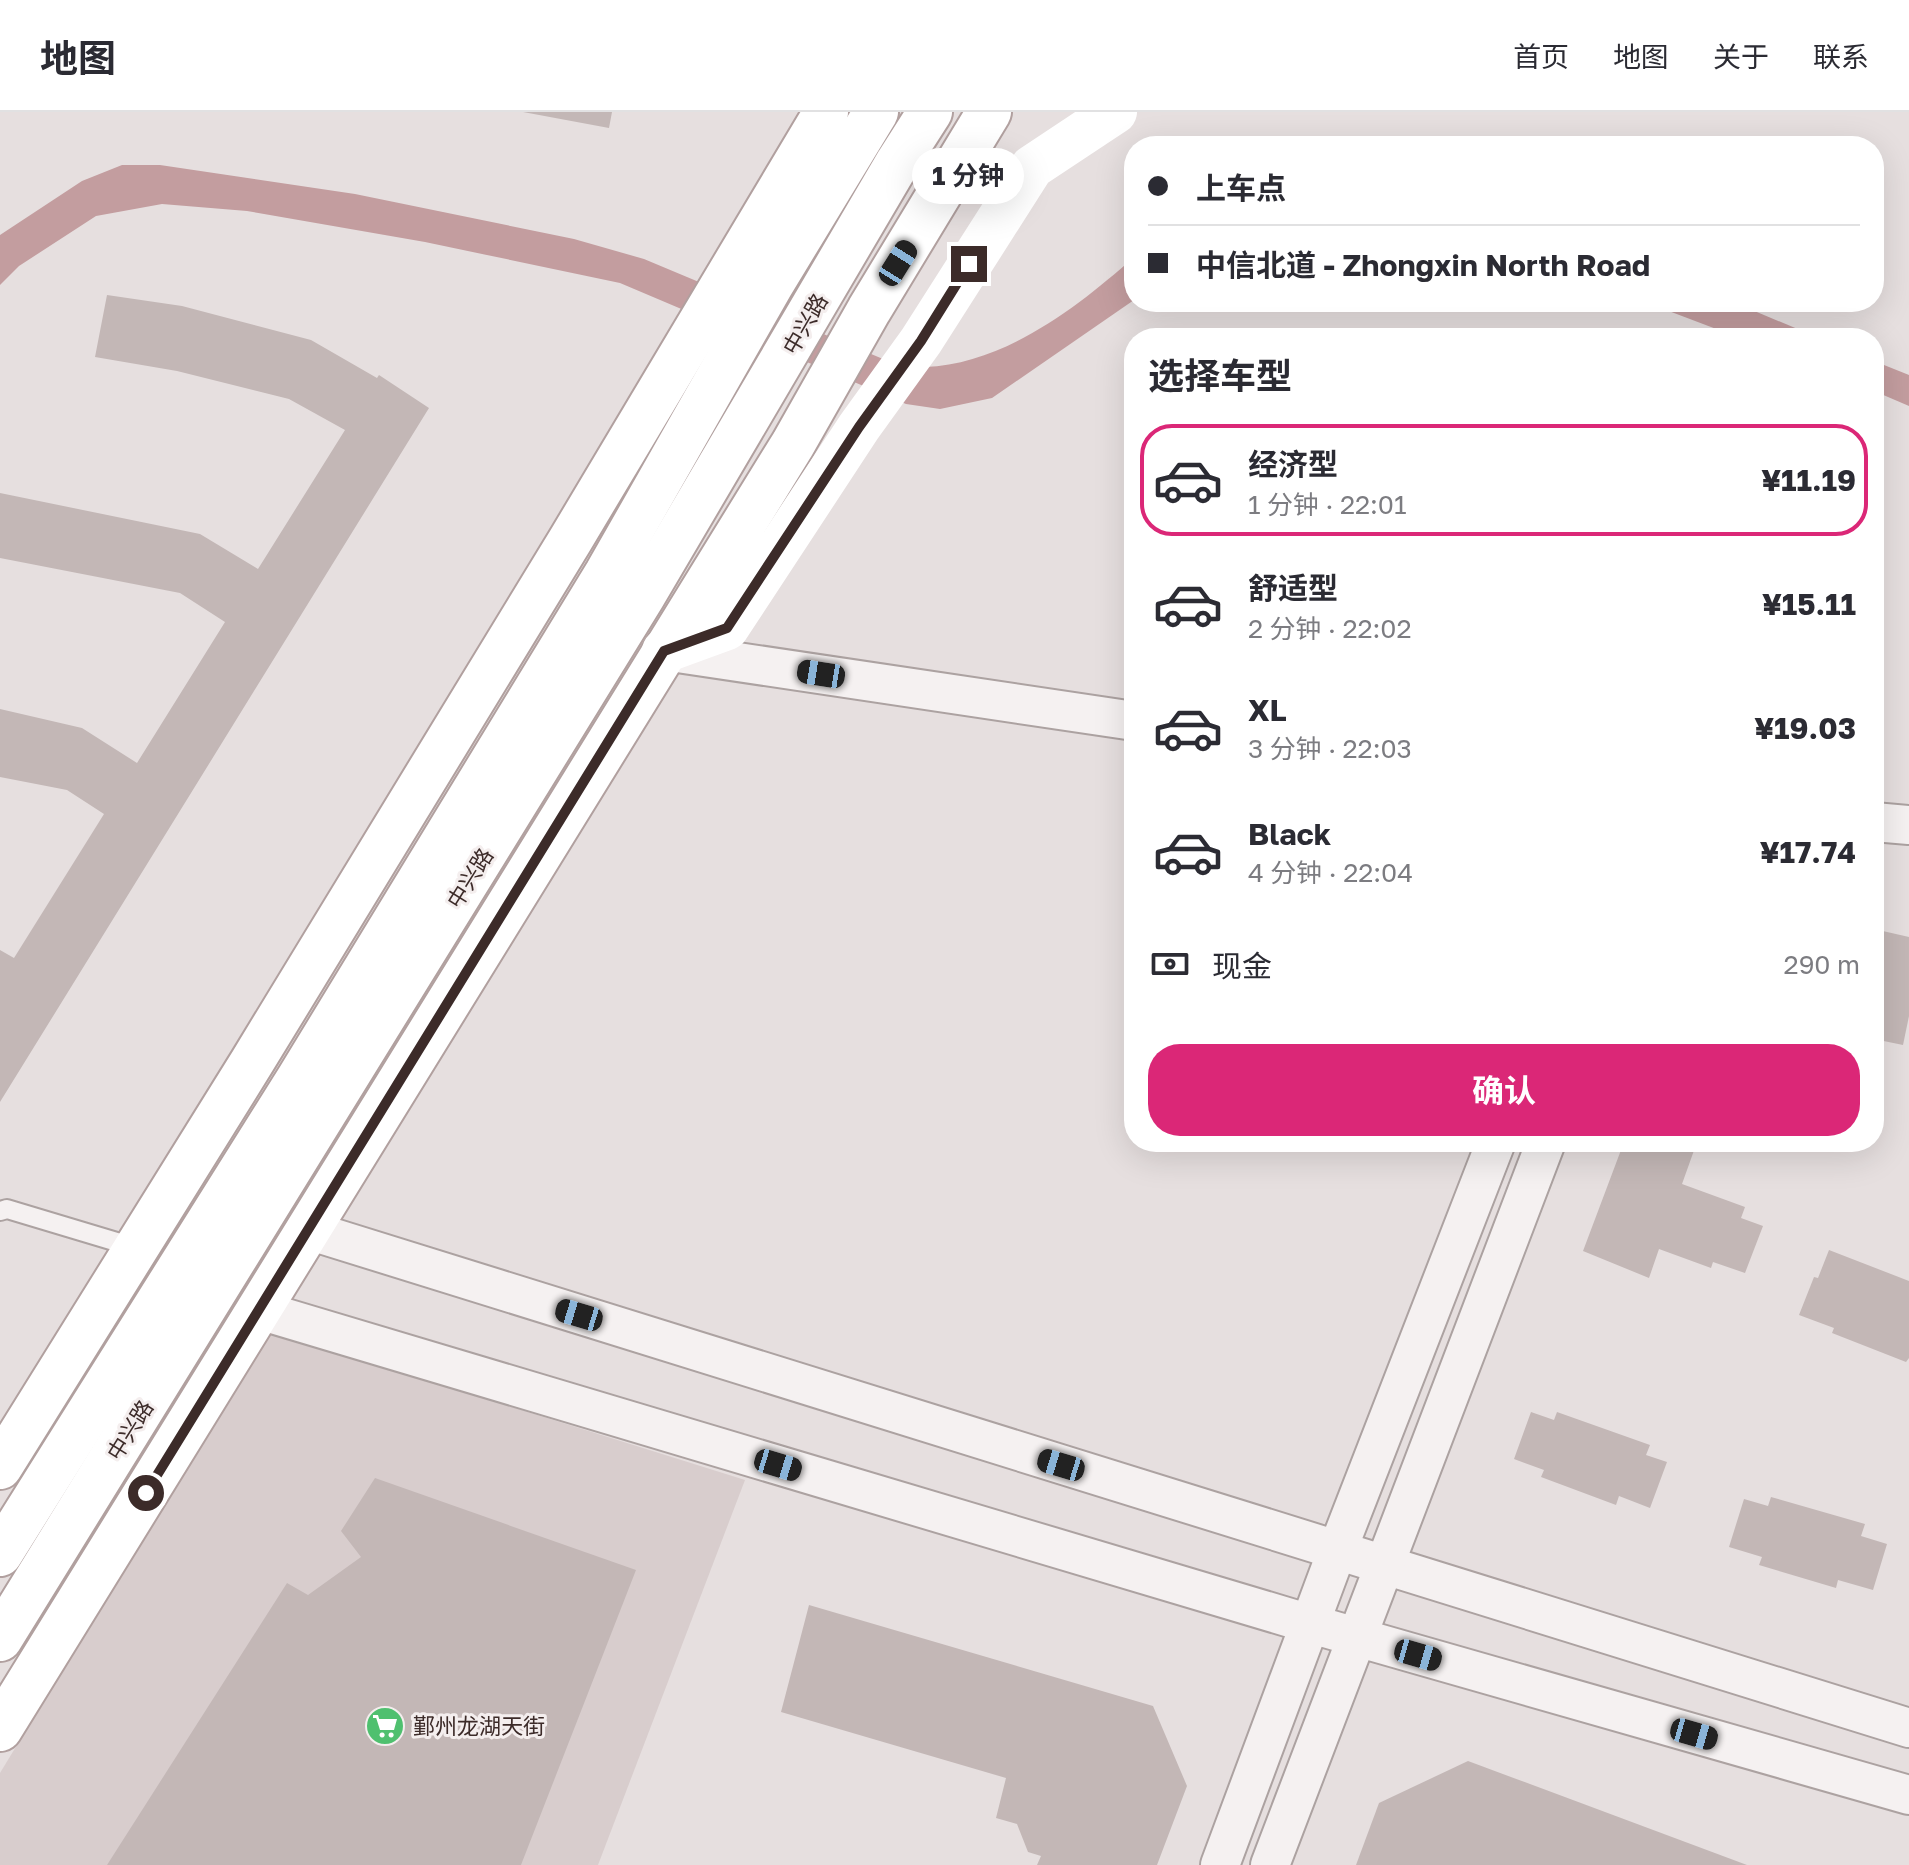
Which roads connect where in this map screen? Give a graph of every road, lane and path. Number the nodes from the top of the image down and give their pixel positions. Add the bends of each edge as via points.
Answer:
1 (826, 112) edge
2 (876, 112) edge
3 (930, 112) edge
4 (989, 112) edge
5 (1115, 112) edge
6 (664, 651) junction
7 (1124, 720) edge
8 (1884, 823) edge
9 (1909, 825) edge
10 (1492, 1152) edge
11 (1542, 1152) edge
12 (0, 1211) edge
13 (308, 1230) junction
14 (137, 1248) junction
15 (259, 1310) junction
16 (0, 1467) edge
17 (1337, 1551) junction
18 (0, 1554) edge
19 (1385, 1566) junction
20 (1311, 1624) junction
21 (1357, 1637) junction
22 (0, 1639) edge
23 (1909, 1728) edge
24 (0, 1729) edge
25 (1909, 1795) edge
26 (1220, 1865) edge
27 (1270, 1865) edge

1 - 14 main road
2 - 18 main road, 中兴路 via 607,573 316,1051
3 - 22 main road, 中兴路 via 643,596
4 - 6 main road
5 - 6 main road via 1032,167 727,628
6 - 7 street
6 - 13 main road
8 - 9 street
10 - 17 street
11 - 19 street
12 - 14 lane
13 - 15 main road
13 - 17 street
14 - 16 main road
15 - 20 street
15 - 24 main road
17 - 19 street
17 - 20 street
19 - 21 street
19 - 23 street
20 - 21 street
20 - 26 street
21 - 25 street
21 - 27 street

